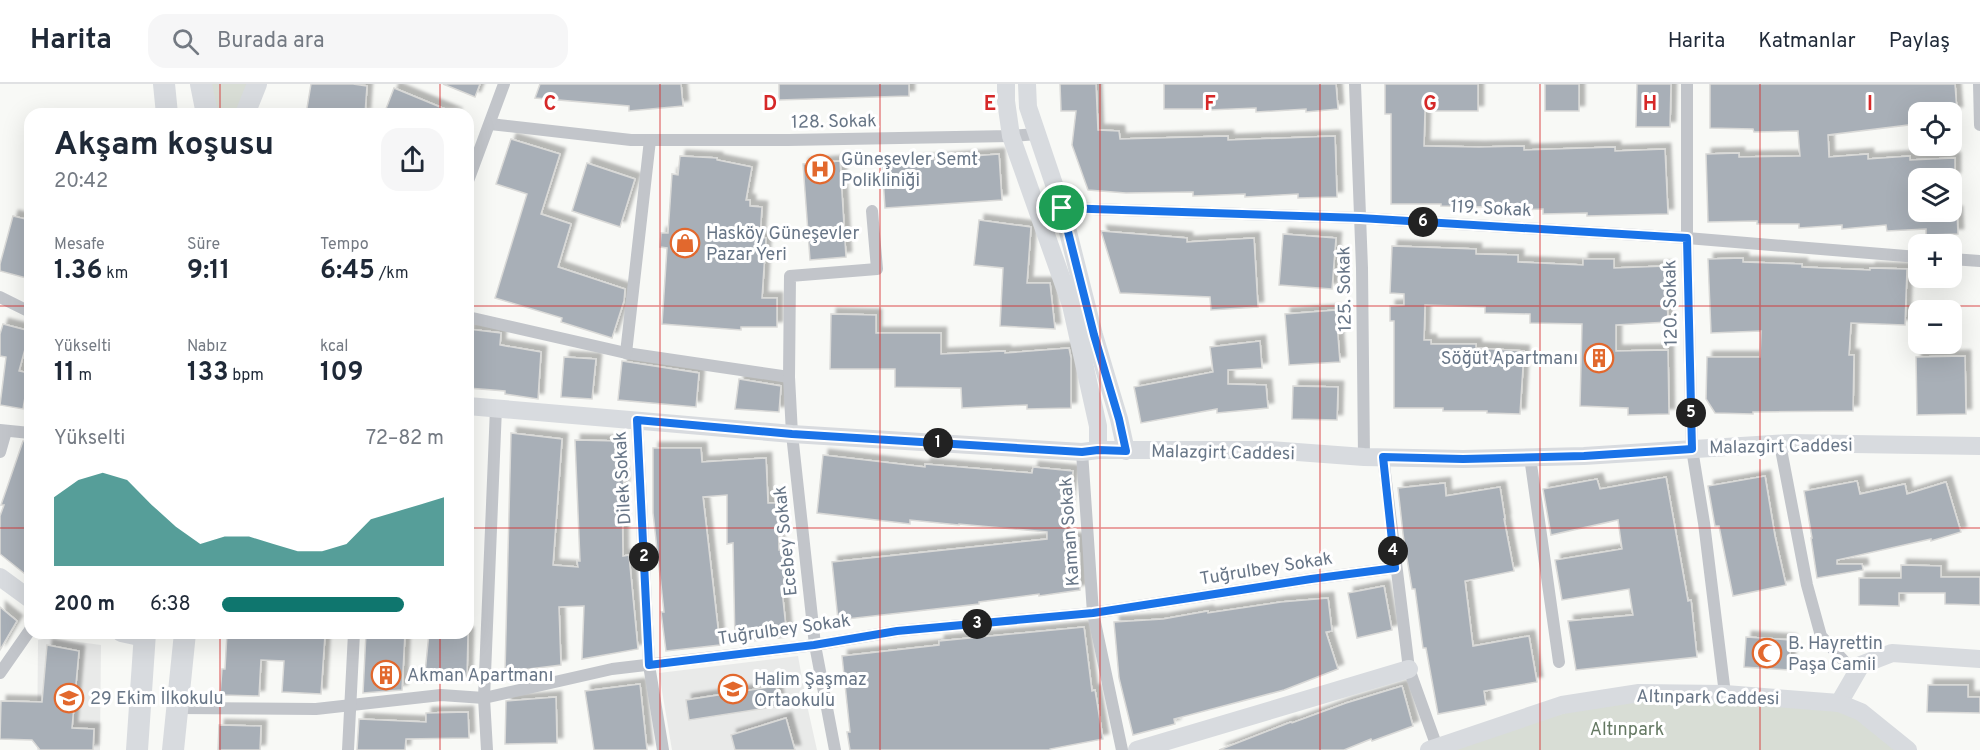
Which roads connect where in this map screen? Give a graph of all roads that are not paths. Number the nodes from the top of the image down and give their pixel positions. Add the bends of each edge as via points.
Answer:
1 (164, 84) edge
2 (201, 84) edge
3 (257, 84) edge
4 (504, 84) edge
5 (1006, 84) edge
6 (1027, 84) edge
7 (1355, 84) edge
8 (1687, 84) edge
9 (1979, 84) edge
10 (166, 108) edge
11 (206, 108) edge
12 (247, 108) edge
13 (490, 124) junction
14 (1980, 125) edge
15 (1037, 134) junction
16 (1011, 136) junction
17 (650, 140) junction
18 (474, 165) edge
19 (1062, 208) junction
20 (872, 211) dead end
21 (1360, 218) junction
22 (1687, 238) junction
23 (1908, 255) edge
24 (1962, 260) edge
25 (1980, 261) edge
26 (0, 297) edge
27 (24, 309) edge
28 (474, 318) edge
29 (626, 353) junction
30 (789, 377) junction
31 (474, 406) edge
32 (496, 408) junction
33 (637, 420) junction
34 (3, 430) edge
35 (24, 432) edge
36 (792, 434) junction
37 (1780, 444) junction
38 (1980, 447) edge
39 (1692, 449) junction
40 (1090, 451) junction
41 (1126, 451) junction
42 (0, 452) edge
43 (1364, 457) junction
44 (1383, 457) junction
45 (1530, 457) junction
46 (1395, 568) junction
47 (0, 577) edge
48 (24, 595) edge
49 (1093, 613) junction
50 (24, 639) edge
51 (144, 639) edge
52 (184, 639) edge
53 (354, 639) edge
54 (814, 645) junction
55 (1980, 659) edge
56 (1558, 662) dead end
57 (649, 665) junction
58 (1409, 669) junction
59 (0, 673) edge
60 (1856, 674) junction
61 (1725, 694) junction
62 (484, 698) junction
63 (1839, 703) junction
64 (350, 705) junction
65 (177, 708) junction
66 (1462, 744) edge
67 (1433, 749) edge
68 (136, 750) edge
69 (173, 750) edge
70 (348, 750) edge
71 (487, 750) edge
72 (663, 750) edge
73 (835, 750) edge
74 (1122, 750) edge
75 (1137, 750) edge
76 (1908, 750) edge

1 - 10 highway
2 - 11 highway
3 - 12 main road
4 - 13 street
5 - 16 street
6 - 15 street via 1028,107
7 - 21 street, 125. Sokak
8 - 22 street, 120. Sokak
9 - 14 street
13 - 17 street, 128. Sokak
13 - 18 street
15 - 16 street, 128. Sokak
15 - 19 street
16 - 17 street, 128. Sokak
16 - 40 street via 1071,305 1098,426
17 - 29 street
19 - 21 street, 119. Sokak
19 - 41 street
20 - 30 street, Ecebey Sokak via 877,268 790,276
21 - 22 street, 119. Sokak
21 - 43 street, 125. Sokak
22 - 23 street, 119. Sokak
22 - 39 street, 120. Sokak
24 - 25 street
26 - 27 street
28 - 29 street
29 - 30 street
30 - 36 street, Ecebey Sokak
31 - 32 street, Malazgirt Caddesi
32 - 33 street, Malazgirt Caddesi
32 - 62 street
33 - 36 street, Malazgirt Caddesi
33 - 57 street, Dilek Sokak
34 - 35 street
34 - 42 street
36 - 40 street, Malazgirt Caddesi
36 - 54 street, Ecebey Sokak
37 - 38 street, Malazgirt Caddesi
37 - 39 street, Malazgirt Caddesi
37 - 60 street via 1807,585 1821,636
39 - 45 street, Malazgirt Caddesi
39 - 61 street, 120. Sokak
40 - 41 street, Malazgirt Caddesi
40 - 49 street, Kaman Sokak
41 - 43 street, Malazgirt Caddesi via 1270,450
43 - 44 street, Malazgirt Caddesi
44 - 45 street, Malazgirt Caddesi
44 - 46 street
45 - 56 street
46 - 49 street, Tuğrulbey Sokak
46 - 58 street
47 - 48 street
49 - 54 street, Tuğrulbey Sokak via 897,631
49 - 74 street, Kaman Sokak
50 - 59 street
51 - 68 highway
52 - 65 highway
53 - 64 street
54 - 57 street, Tuğrulbey Sokak
54 - 73 street, Ecebey Sokak
55 - 60 street via 1892,653 1861,665
57 - 62 street, Tuğrulbey Sokak via 612,669
57 - 72 street, Dilek Sokak
58 - 67 street
58 - 75 street
60 - 63 street
61 - 63 street, Altınpark Caddesi
61 - 66 street, Altınpark Caddesi via 1639,693 1562,705
62 - 64 street, Tuğrulbey Sokak via 441,695
62 - 71 street
63 - 76 street, Altınpark Caddesi via 1861,712
64 - 65 street, Tuğrulbey Sokak via 315,709
64 - 70 street
65 - 69 highway
66 - 67 street, Altınpark Caddesi

